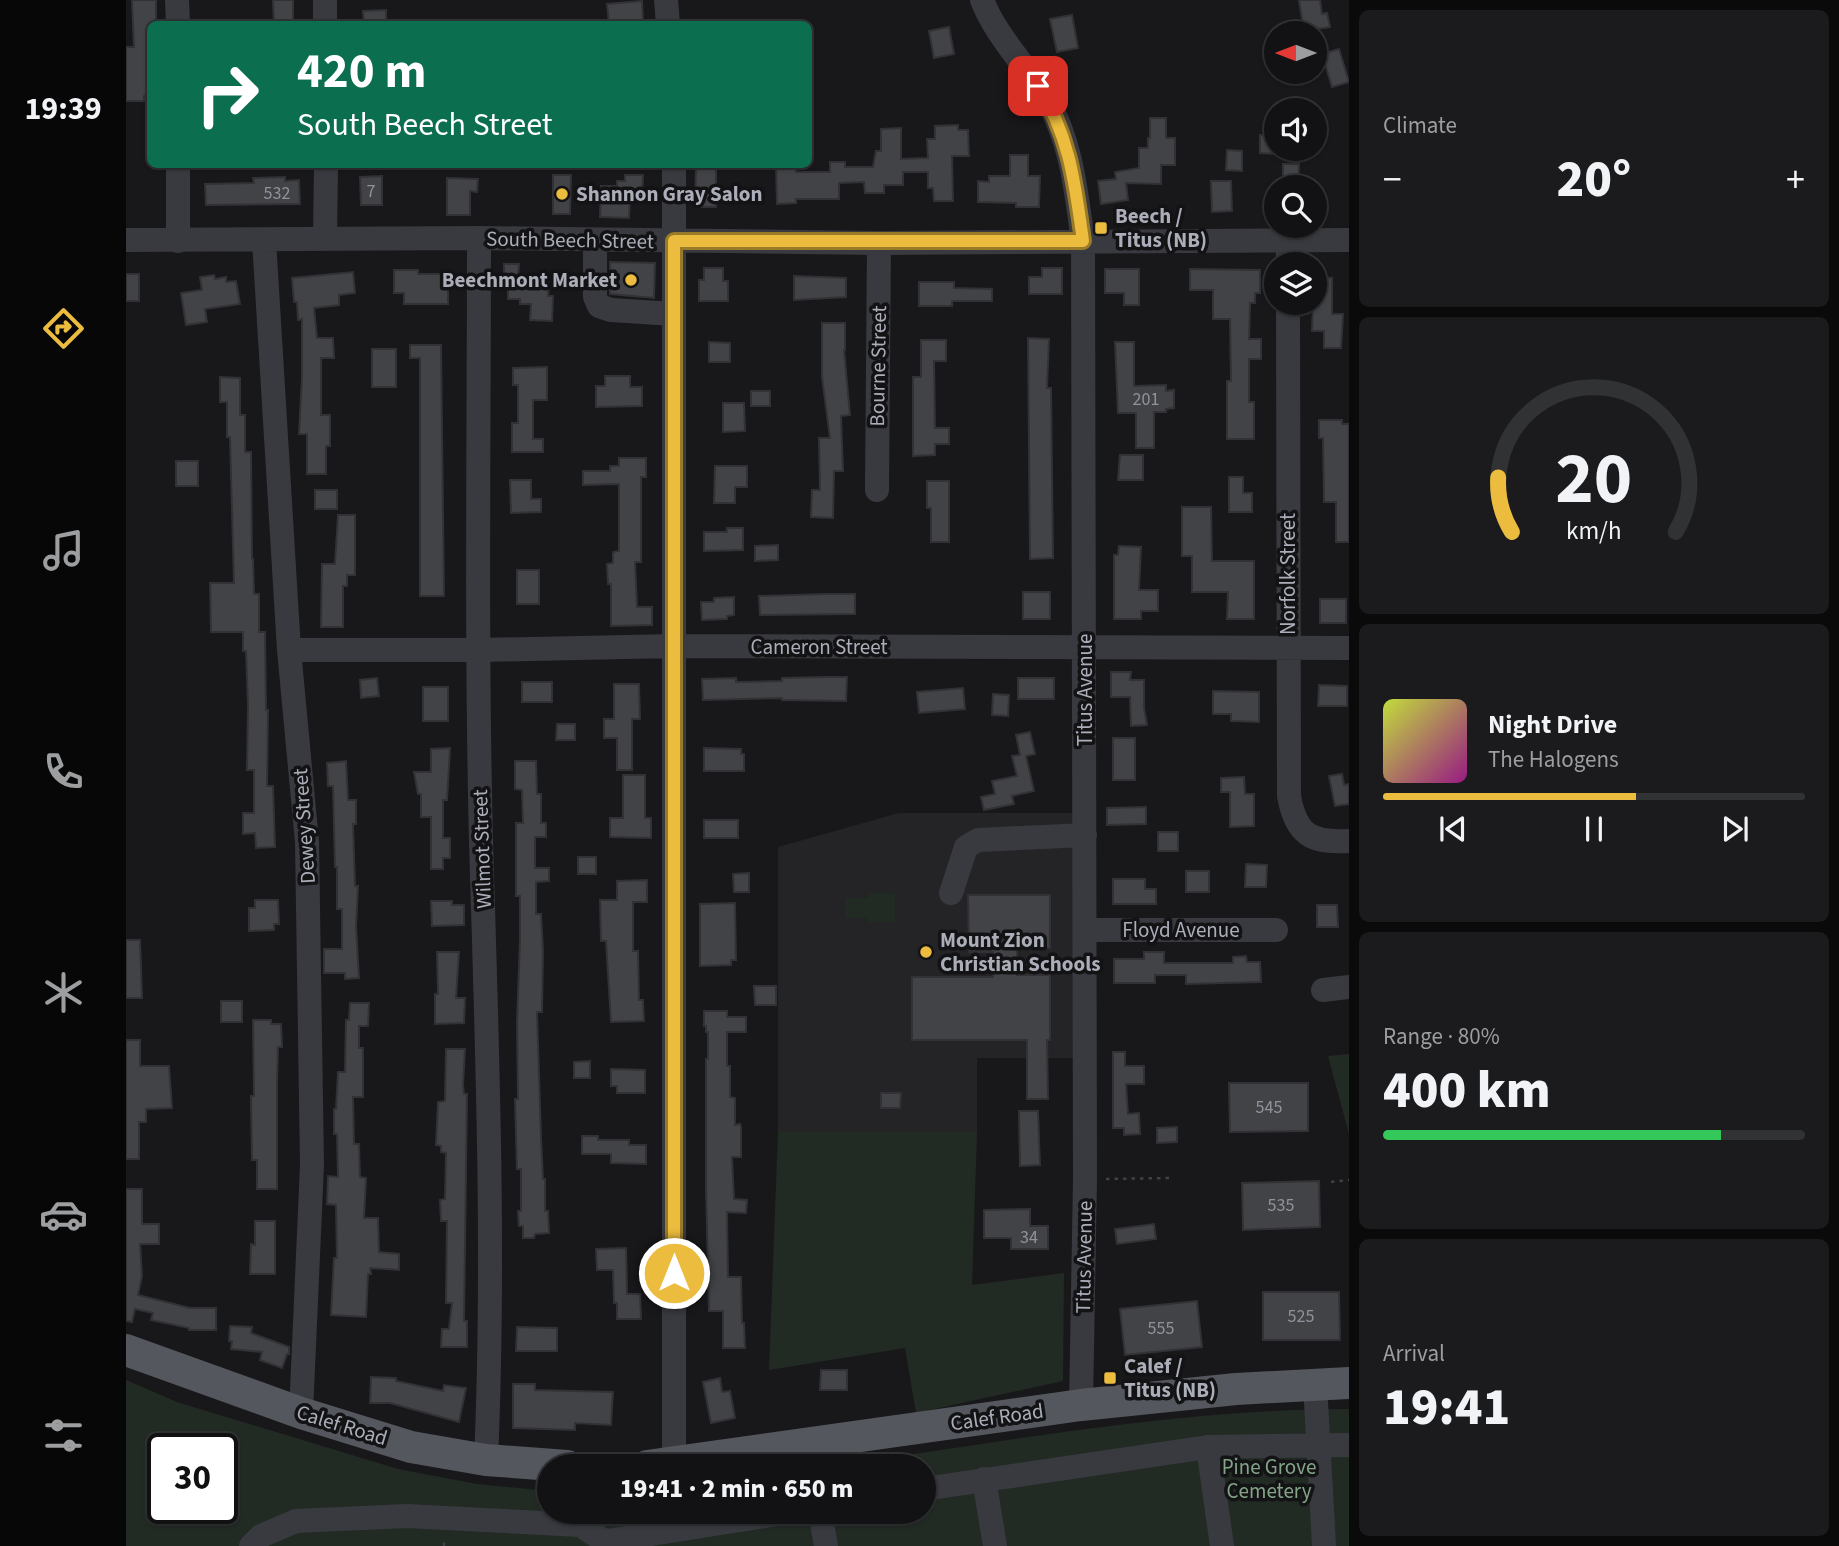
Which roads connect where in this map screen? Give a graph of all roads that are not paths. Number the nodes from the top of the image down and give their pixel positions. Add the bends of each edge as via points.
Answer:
1 (177, 0) edge
2 (325, 0) edge
3 (666, 0) edge
4 (982, 0) edge
5 (177, 21) edge
6 (325, 21) edge
7 (668, 21) edge
8 (178, 168) edge
9 (326, 168) edge
10 (674, 168) edge
11 (479, 239) junction
12 (126, 240) edge
13 (178, 240) junction
14 (264, 240) junction
15 (325, 240) junction
16 (595, 240) junction
17 (1349, 240) edge
18 (674, 241) junction
19 (1083, 241) junction
20 (879, 243) junction
21 (1288, 252) edge
22 (674, 314) junction
23 (1288, 315) edge
24 (877, 491) dead end
25 (674, 646) junction
26 (1085, 648) junction
27 (1289, 648) junction
28 (1349, 648) edge
29 (289, 650) junction
30 (478, 650) junction
31 (1085, 835) junction
32 (1349, 841) edge
33 (951, 893) dead end
34 (1085, 930) junction
35 (1276, 930) dead end
36 (1349, 987) edge
37 (1323, 990) dead end
38 (126, 1350) edge
39 (1349, 1383) edge
40 (1315, 1384) junction
41 (1081, 1405) junction
42 (301, 1413) junction
43 (1318, 1445) junction
44 (1349, 1445) edge
45 (1208, 1447) junction
46 (661, 1454) edge
47 (738, 1454) edge
48 (486, 1460) junction
49 (537, 1464) edge
50 (984, 1479) junction
51 (936, 1487) edge
52 (537, 1518) edge
53 (586, 1524) edge
54 (722, 1524) edge
55 (822, 1524) edge
56 (610, 1544) edge
57 (251, 1546) edge
58 (825, 1546) edge
59 (995, 1546) edge
60 (1222, 1546) edge
61 (1324, 1546) edge

1 - 5 street
2 - 6 street
3 - 7 street
4 - 19 street, Titus Avenue via 1000,36 1058,121 1076,186
8 - 13 street
9 - 15 street
10 - 18 street
11 - 15 street, South Beech Street
11 - 16 street, South Beech Street
11 - 30 street, Wilmot Street
12 - 13 street, South Beech Street
13 - 14 street, South Beech Street
14 - 15 street, South Beech Street
14 - 29 street, Dewey Street
16 - 18 street, South Beech Street
16 - 22 street via 599,306
17 - 21 street, South Beech Street
18 - 20 street, South Beech Street
18 - 22 street
19 - 20 street, South Beech Street
19 - 21 street, South Beech Street
19 - 26 street, Titus Avenue
20 - 24 street, Bourne Street
22 - 25 street
23 - 27 street, Norfolk Street
25 - 26 street, Cameron Street
25 - 30 street, Cameron Street
25 - 46 street
26 - 27 street, Cameron Street
26 - 31 street, Titus Avenue
27 - 28 street, Cameron Street
27 - 32 street, Norfolk Street via 1292,815 1312,838
29 - 30 street, Cameron Street
29 - 42 street, Dewey Street via 307,842 312,1138
30 - 48 street, Wilmot Street via 489,1065
31 - 33 street via 978,840 965,847
31 - 34 street, Titus Avenue
34 - 35 street, Floyd Avenue
34 - 41 street, Titus Avenue
36 - 37 street
38 - 42 main road, Calef Road
39 - 40 main road, Calef Road
40 - 41 main road, Calef Road
40 - 43 street
41 - 47 main road, Calef Road
42 - 48 main road, Calef Road via 411,1447
43 - 44 street
43 - 45 street
43 - 61 street
45 - 50 street
45 - 60 street
48 - 49 main road, Calef Road
50 - 51 street
50 - 59 street
52 - 57 street via 407,1516 296,1521 261,1536
53 - 56 street
54 - 56 street
55 - 58 street

